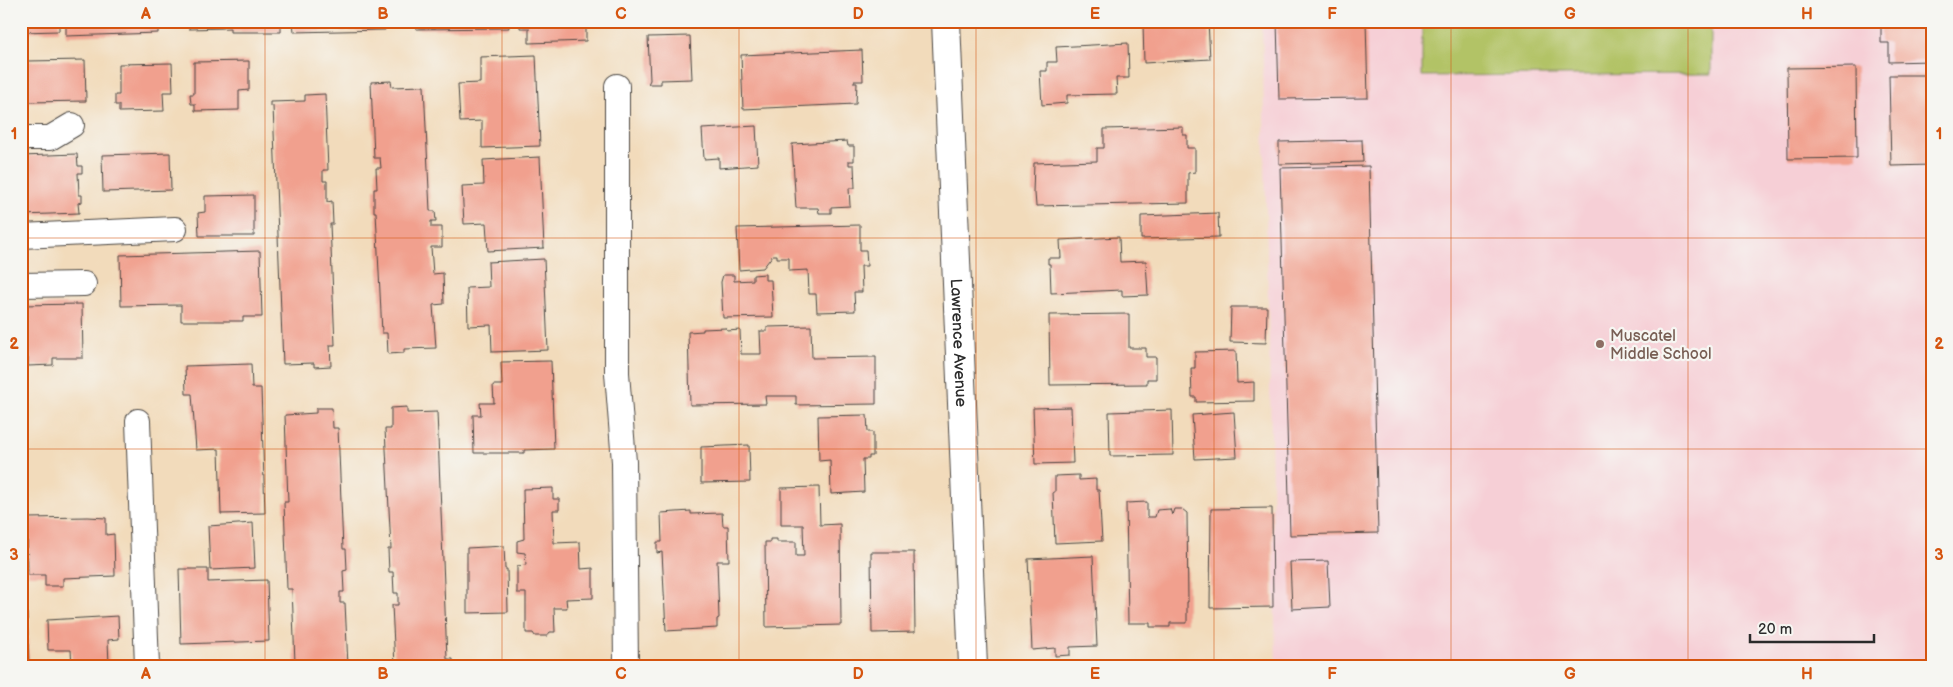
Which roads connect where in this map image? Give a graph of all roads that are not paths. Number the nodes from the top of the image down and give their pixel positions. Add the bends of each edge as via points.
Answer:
1 (946, 21) edge
2 (617, 86) dead end
3 (72, 125) dead end
4 (21, 138) edge
5 (175, 229) dead end
6 (21, 236) edge
7 (84, 284) dead end
8 (21, 285) edge
9 (138, 421) dead end
10 (147, 666) edge
11 (626, 666) edge
12 (973, 666) edge

1 - 12 street, Lawrence Avenue
2 - 11 lane via 617,373 624,462
3 - 4 lane via 50,138
5 - 6 lane
7 - 8 lane
9 - 10 lane

